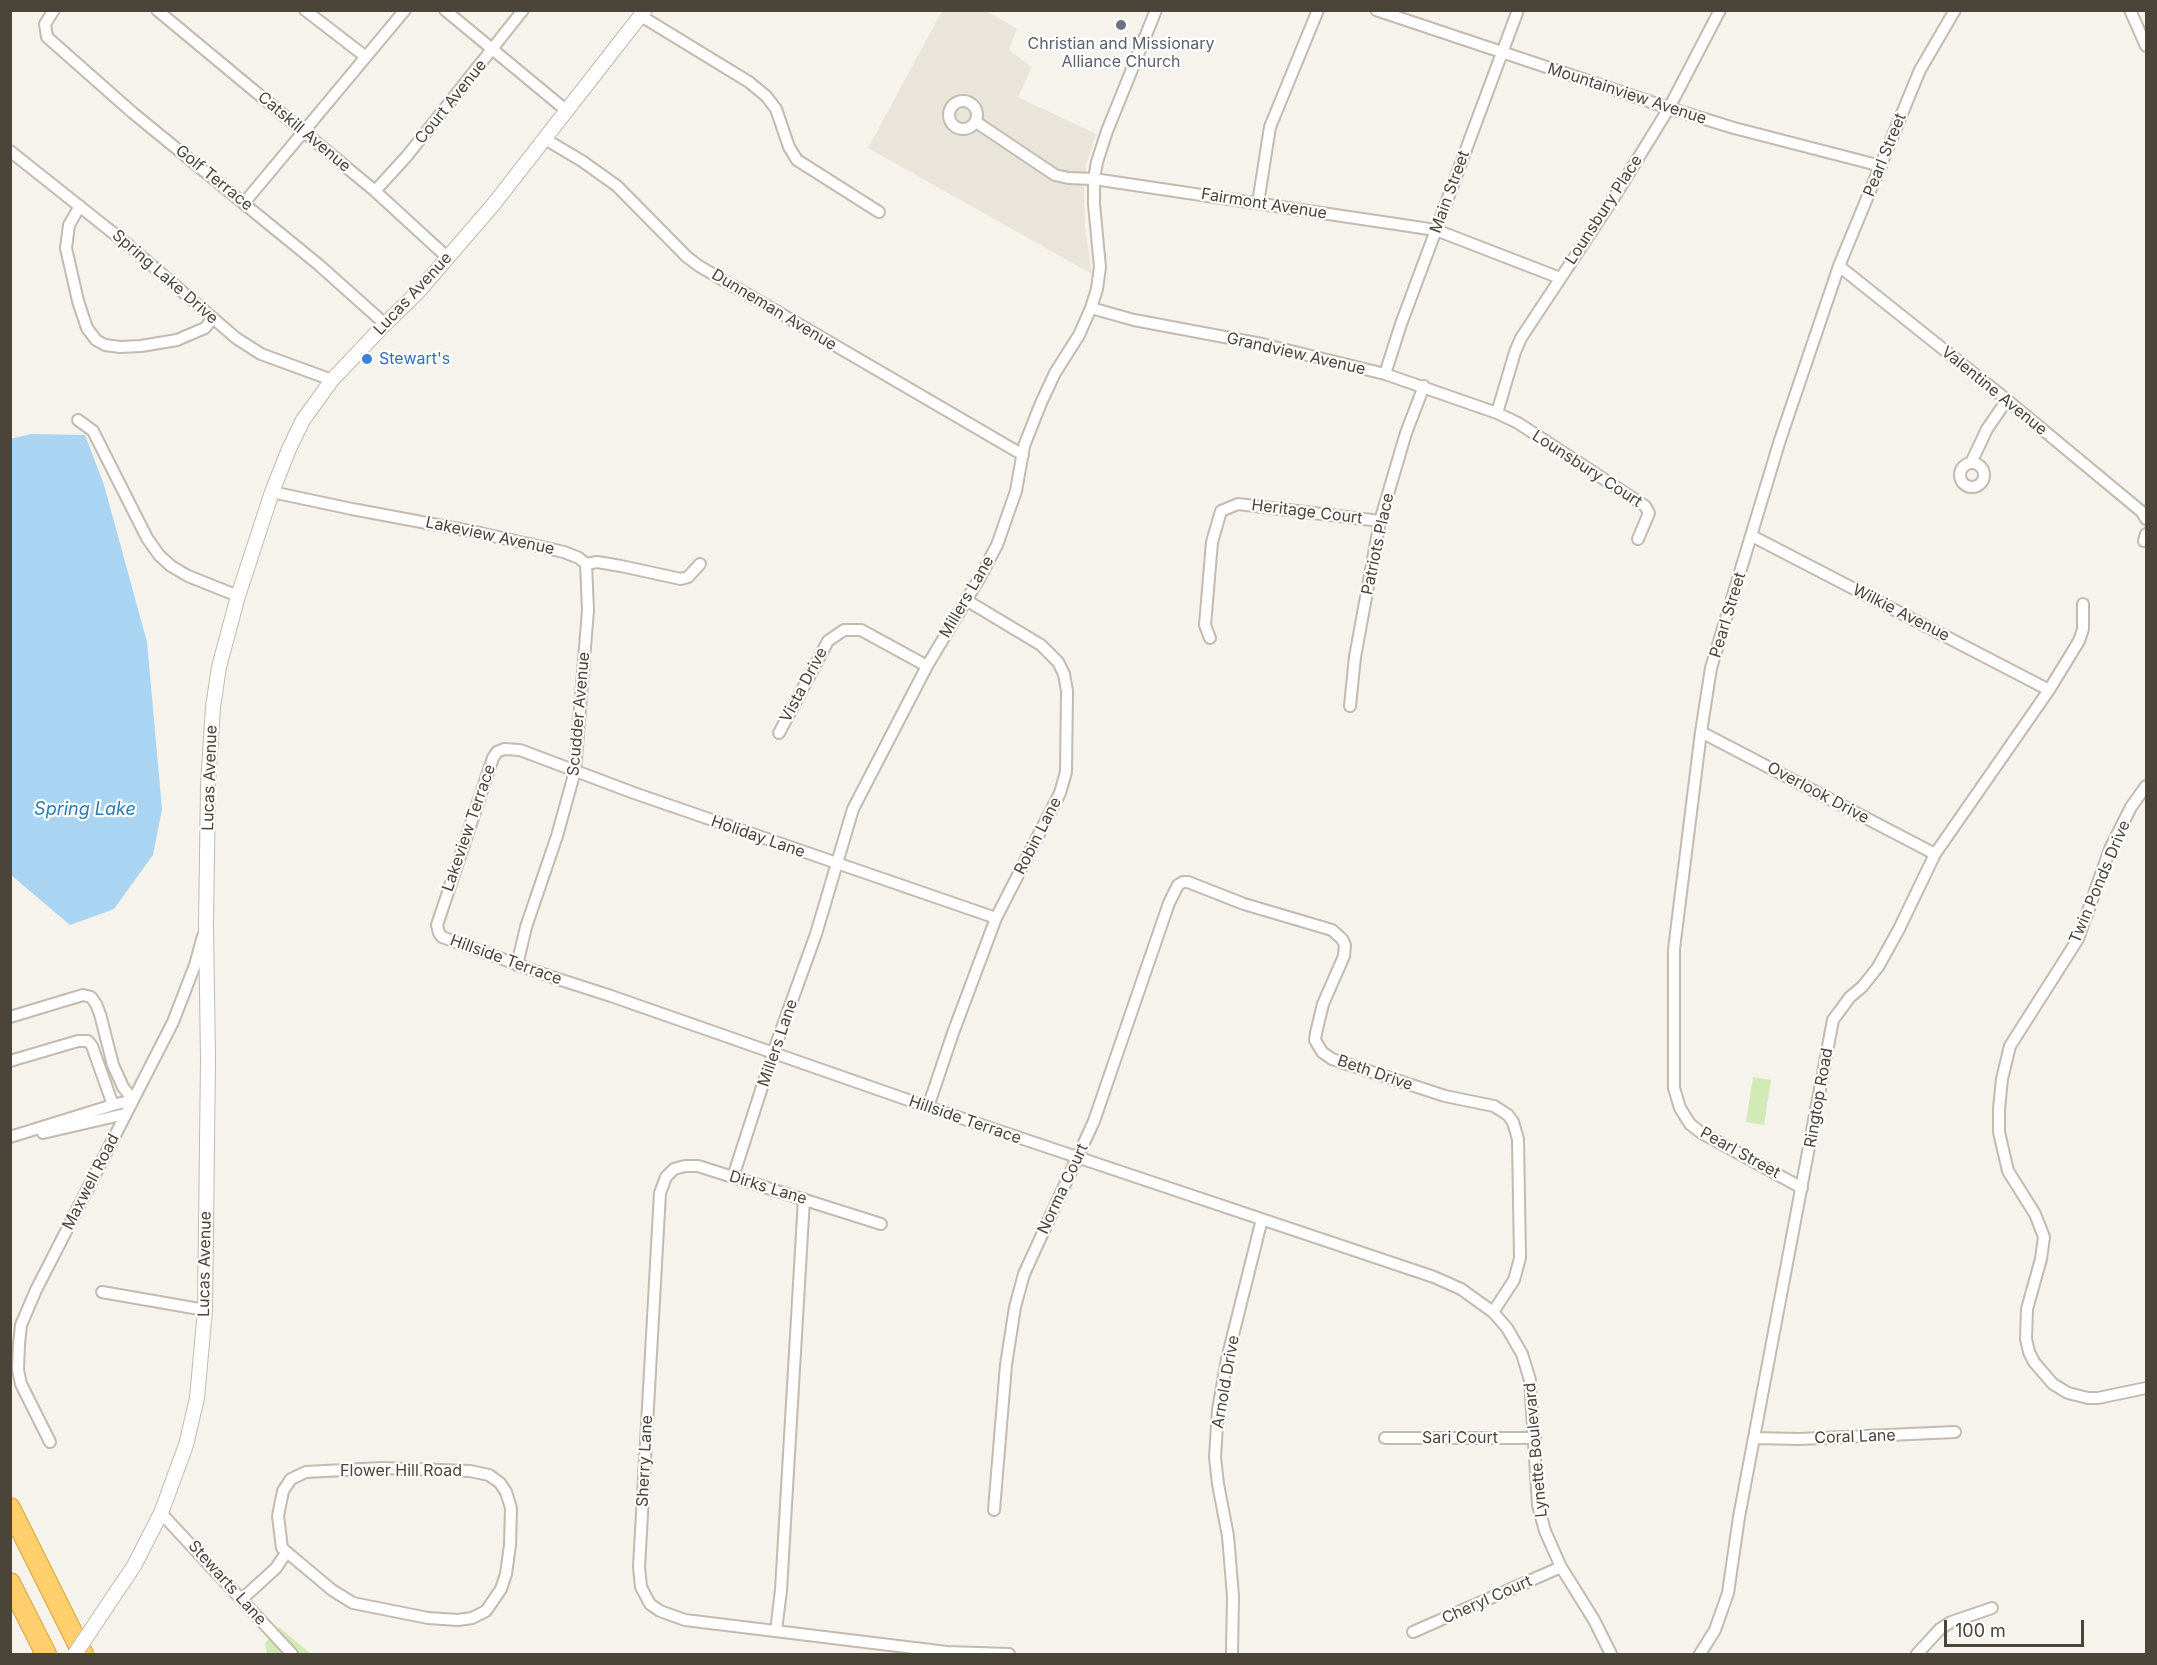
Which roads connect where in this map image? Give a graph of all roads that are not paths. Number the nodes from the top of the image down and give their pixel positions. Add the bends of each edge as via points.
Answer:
1 (54, 10) edge
2 (157, 10) edge
3 (305, 10) edge
4 (405, 10) edge
5 (446, 10) edge
6 (524, 10) edge
7 (1155, 10) edge
8 (1318, 10) edge
9 (1376, 10) edge
10 (1518, 10) edge
11 (1720, 10) edge
12 (1955, 10) edge
13 (2130, 10) edge
14 (643, 13) edge
15 (2146, 46) edge
16 (493, 50) junction
17 (1502, 53) junction
18 (366, 57) junction
19 (1669, 108) junction
20 (567, 111) junction
21 (976, 122) dead end
22 (304, 132) junction
23 (545, 140) junction
24 (10, 151) edge
25 (1881, 166) junction
26 (1094, 179) junction
27 (375, 191) junction
28 (244, 203) junction
29 (1258, 203) junction
30 (80, 206) junction
31 (879, 212) dead end
32 (1436, 230) junction
33 (448, 258) junction
34 (1839, 266) junction
35 (1560, 278) junction
36 (1091, 308) junction
37 (213, 318) junction
38 (385, 324) junction
39 (1385, 374) junction
40 (332, 380) junction
41 (1424, 386) junction
42 (2007, 400) junction
43 (1497, 413) junction
44 (78, 420) dead end
45 (1023, 455) junction
46 (1971, 464) dead end
47 (272, 492) junction
48 (2146, 519) edge
49 (1380, 521) junction
50 (1752, 536) junction
51 (1638, 539) dead end
52 (586, 564) junction
53 (700, 564) dead end
54 (238, 596) junction
55 (966, 600) junction
56 (2083, 604) dead end
57 (1210, 638) dead end
58 (927, 666) junction
59 (2049, 690) junction
60 (1350, 706) dead end
61 (1701, 732) junction
62 (779, 734) dead end
63 (522, 751) joint
64 (575, 771) junction
65 (2146, 786) edge
66 (1935, 854) junction
67 (837, 864) junction
68 (1183, 882) joint
69 (996, 918) junction
70 (206, 925) junction
71 (437, 930) joint
72 (517, 965) junction
73 (10, 1017) edge
74 (773, 1053) junction
75 (10, 1061) edge
76 (133, 1100) junction
77 (113, 1105) junction
78 (928, 1107) junction
79 (125, 1114) junction
80 (10, 1139) edge
81 (1078, 1158) junction
82 (733, 1177) junction
83 (662, 1186) joint
84 (1802, 1188) junction
85 (804, 1199) junction
86 (1262, 1219) junction
87 (881, 1224) dead end
88 (102, 1292) dead end
89 (205, 1310) junction
90 (1493, 1312) junction
91 (2146, 1388) edge
92 (1955, 1432) dead end
93 (1385, 1438) dead end
94 (1534, 1438) junction
95 (1755, 1438) junction
96 (50, 1442) dead end
97 (10, 1508) edge
98 (994, 1510) dead end
99 (161, 1513) junction
100 (286, 1553) junction
101 (1561, 1567) junction
102 (10, 1583) edge
103 (242, 1599) junction
104 (1992, 1608) dead end
105 (776, 1631) junction
106 (1413, 1632) dead end
107 (46, 1654) edge
108 (75, 1654) edge
109 (83, 1654) edge
110 (292, 1654) edge
111 (1009, 1654) edge
112 (1232, 1654) edge
113 (1611, 1654) edge
114 (1701, 1654) edge
115 (1917, 1654) edge

1 - 28 street, Golf Terrace via 47,19 46,37
2 - 22 street, Catskill Avenue
3 - 18 street
4 - 18 street
5 - 16 street
6 - 16 street, Court Avenue
7 - 26 street, Millers Lane via 1107,131
8 - 29 street via 1270,127
9 - 17 street, Mountainview Avenue
10 - 17 street, Main Street
11 - 19 street, Lounsbury Place
12 - 25 street, Pearl Street via 1920,70
13 - 15 street
14 - 20 street, Lucas Avenue
14 - 31 street via 766,96 776,109 797,160
16 - 20 street
16 - 27 street, Court Avenue
17 - 19 street, Mountainview Avenue
17 - 32 street, Main Street
18 - 22 street
19 - 25 street, Mountainview Avenue
19 - 35 street, Lounsbury Place
20 - 23 street, Lucas Avenue
21 - 26 street, Fairmont Avenue via 1056,175
22 - 27 street, Catskill Avenue
22 - 28 street
23 - 33 street, Lucas Avenue
23 - 45 street, Dunneman Avenue via 617,186 699,266
24 - 30 street, Spring Lake Drive
25 - 34 street, Pearl Street
26 - 29 street, Fairmont Avenue
26 - 36 street, Millers Lane via 1100,267
27 - 33 street, Catskill Avenue
28 - 38 street, Golf Terrace
29 - 32 street, Fairmont Avenue
30 - 37 street, Spring Lake Drive
30 - 37 street via 69,225 66,248 78,301 87,328 96,340 120,347 177,340 205,328
32 - 35 street, Fairmont Avenue
32 - 39 street, Main Street
33 - 38 street, Lucas Avenue
34 - 42 street, Valentine Avenue
34 - 50 street, Pearl Street
35 - 43 street, Lounsbury Place via 1521,338
36 - 39 street, Grandview Avenue
36 - 45 street, Millers Lane via 1055,373
37 - 40 street, Spring Lake Drive via 261,354
38 - 40 street, Lucas Avenue
39 - 41 street, Grandview Avenue
40 - 47 street, Lucas Avenue via 303,420
41 - 43 street, Grandview Avenue
41 - 49 street, Patriots Place
42 - 46 street via 1987,429
42 - 48 street, Valentine Avenue
43 - 51 street, Lounsbury Court via 1645,506 1649,513
44 - 54 street via 93,431 159,555 188,576
45 - 55 street, Millers Lane via 1016,491 997,545
47 - 52 street, Lakeview Avenue via 564,552
47 - 54 street, Lucas Avenue
49 - 57 street, Heritage Court via 1238,504 1221,511 1212,542 1205,625
49 - 60 street, Patriots Place
50 - 59 street, Wilkie Avenue
50 - 61 street, Pearl Street via 1711,668
52 - 53 street, Lakeview Avenue via 597,562 681,579
52 - 64 street, Scudder Avenue via 588,610
54 - 70 street, Lucas Avenue via 213,707
55 - 58 street, Millers Lane
55 - 69 street, Robin Lane via 1041,645 1059,662 1066,691 1066,772 1060,794
56 - 59 street, Ringtop Road via 2079,641
58 - 62 street, Vista Drive via 861,630 844,630 828,641
58 - 67 street, Millers Lane via 853,809
59 - 66 street, Ringtop Road
61 - 66 street, Overlook Drive
61 - 84 street, Pearl Street via 1674,949 1674,1088 1680,1108 1700,1132
63 - 64 street, Holiday Lane
63 - 71 street, Lakeview Terrace via 504,749 493,758
64 - 67 street, Holiday Lane
64 - 72 street, Scudder Avenue
65 - 91 street, Twin Ponds Drive via 2110,849 2078,939 2010,1046 1999,1109 1999,1132 2008,1171 2035,1214 2044,1237 2027,1309 2028,1352 2054,1384 2068,1393 2098,1398
66 - 84 street, Ringtop Road via 1878,967 1833,1020
67 - 69 street, Holiday Lane
67 - 74 street, Millers Lane
68 - 81 street, Norma Court via 1169,903
68 - 90 street, Beth Drive via 1332,930 1342,939 1344,956 1323,1004 1316,1033 1322,1052 1332,1059 1445,1096 1494,1106 1508,1115 1518,1139 1520,1258 1514,1280
69 - 78 street, Robin Lane
70 - 76 street, Maxwell Road via 176,1012
70 - 89 street, Lucas Avenue
71 - 72 street, Hillside Terrace via 442,937
72 - 74 street, Hillside Terrace
73 - 76 street via 83,995 91,997 100,1014 113,1065
74 - 78 street, Hillside Terrace
74 - 82 street, Millers Lane
75 - 77 street via 88,1041
76 - 77 street
76 - 79 street, Maxwell Road
77 - 80 street
78 - 81 street, Hillside Terrace
79 - 80 street
79 - 96 street, Maxwell Road via 21,1325 21,1384
81 - 86 street, Hillside Terrace
81 - 98 street, Norma Court via 1024,1274 1015,1307
82 - 83 street, Dirks Lane via 685,1166 674,1169
82 - 85 street, Dirks Lane
83 - 105 street, Sherry Lane via 639,1567 641,1587 650,1604 685,1620
84 - 95 street, Ringtop Road
85 - 87 street, Dirks Lane
85 - 105 street
86 - 90 street, Hillside Terrace via 1434,1277 1461,1289
86 - 112 street, Arnold Drive via 1218,1410 1215,1457 1228,1536
88 - 89 street
89 - 99 street, Lucas Avenue via 197,1398 183,1455
90 - 94 street, Lynette Boulevard via 1507,1328 1527,1366
92 - 95 street, Coral Lane
93 - 94 street, Sari Court
94 - 101 street, Lynette Boulevard via 1538,1504 1545,1532
95 - 114 street, Ringtop Road via 1725,1604
97 - 109 highway
99 - 103 street, Stewarts Lane
99 - 108 street, Lucas Avenue, bridge via 139,1557
100 - 100 street, Flower Hill Road via 279,1538 283,1491 291,1479 306,1472 382,1468 470,1471 495,1479 506,1492 511,1508 506,1574 501,1589 486,1611 472,1618 428,1618 353,1603
100 - 103 street via 276,1568
101 - 106 street, Cheryl Court
101 - 113 street, Lynette Boulevard
102 - 107 highway
103 - 110 street, Stewarts Lane
104 - 115 street via 1951,1622
105 - 111 street, Sherry Lane via 946,1652

